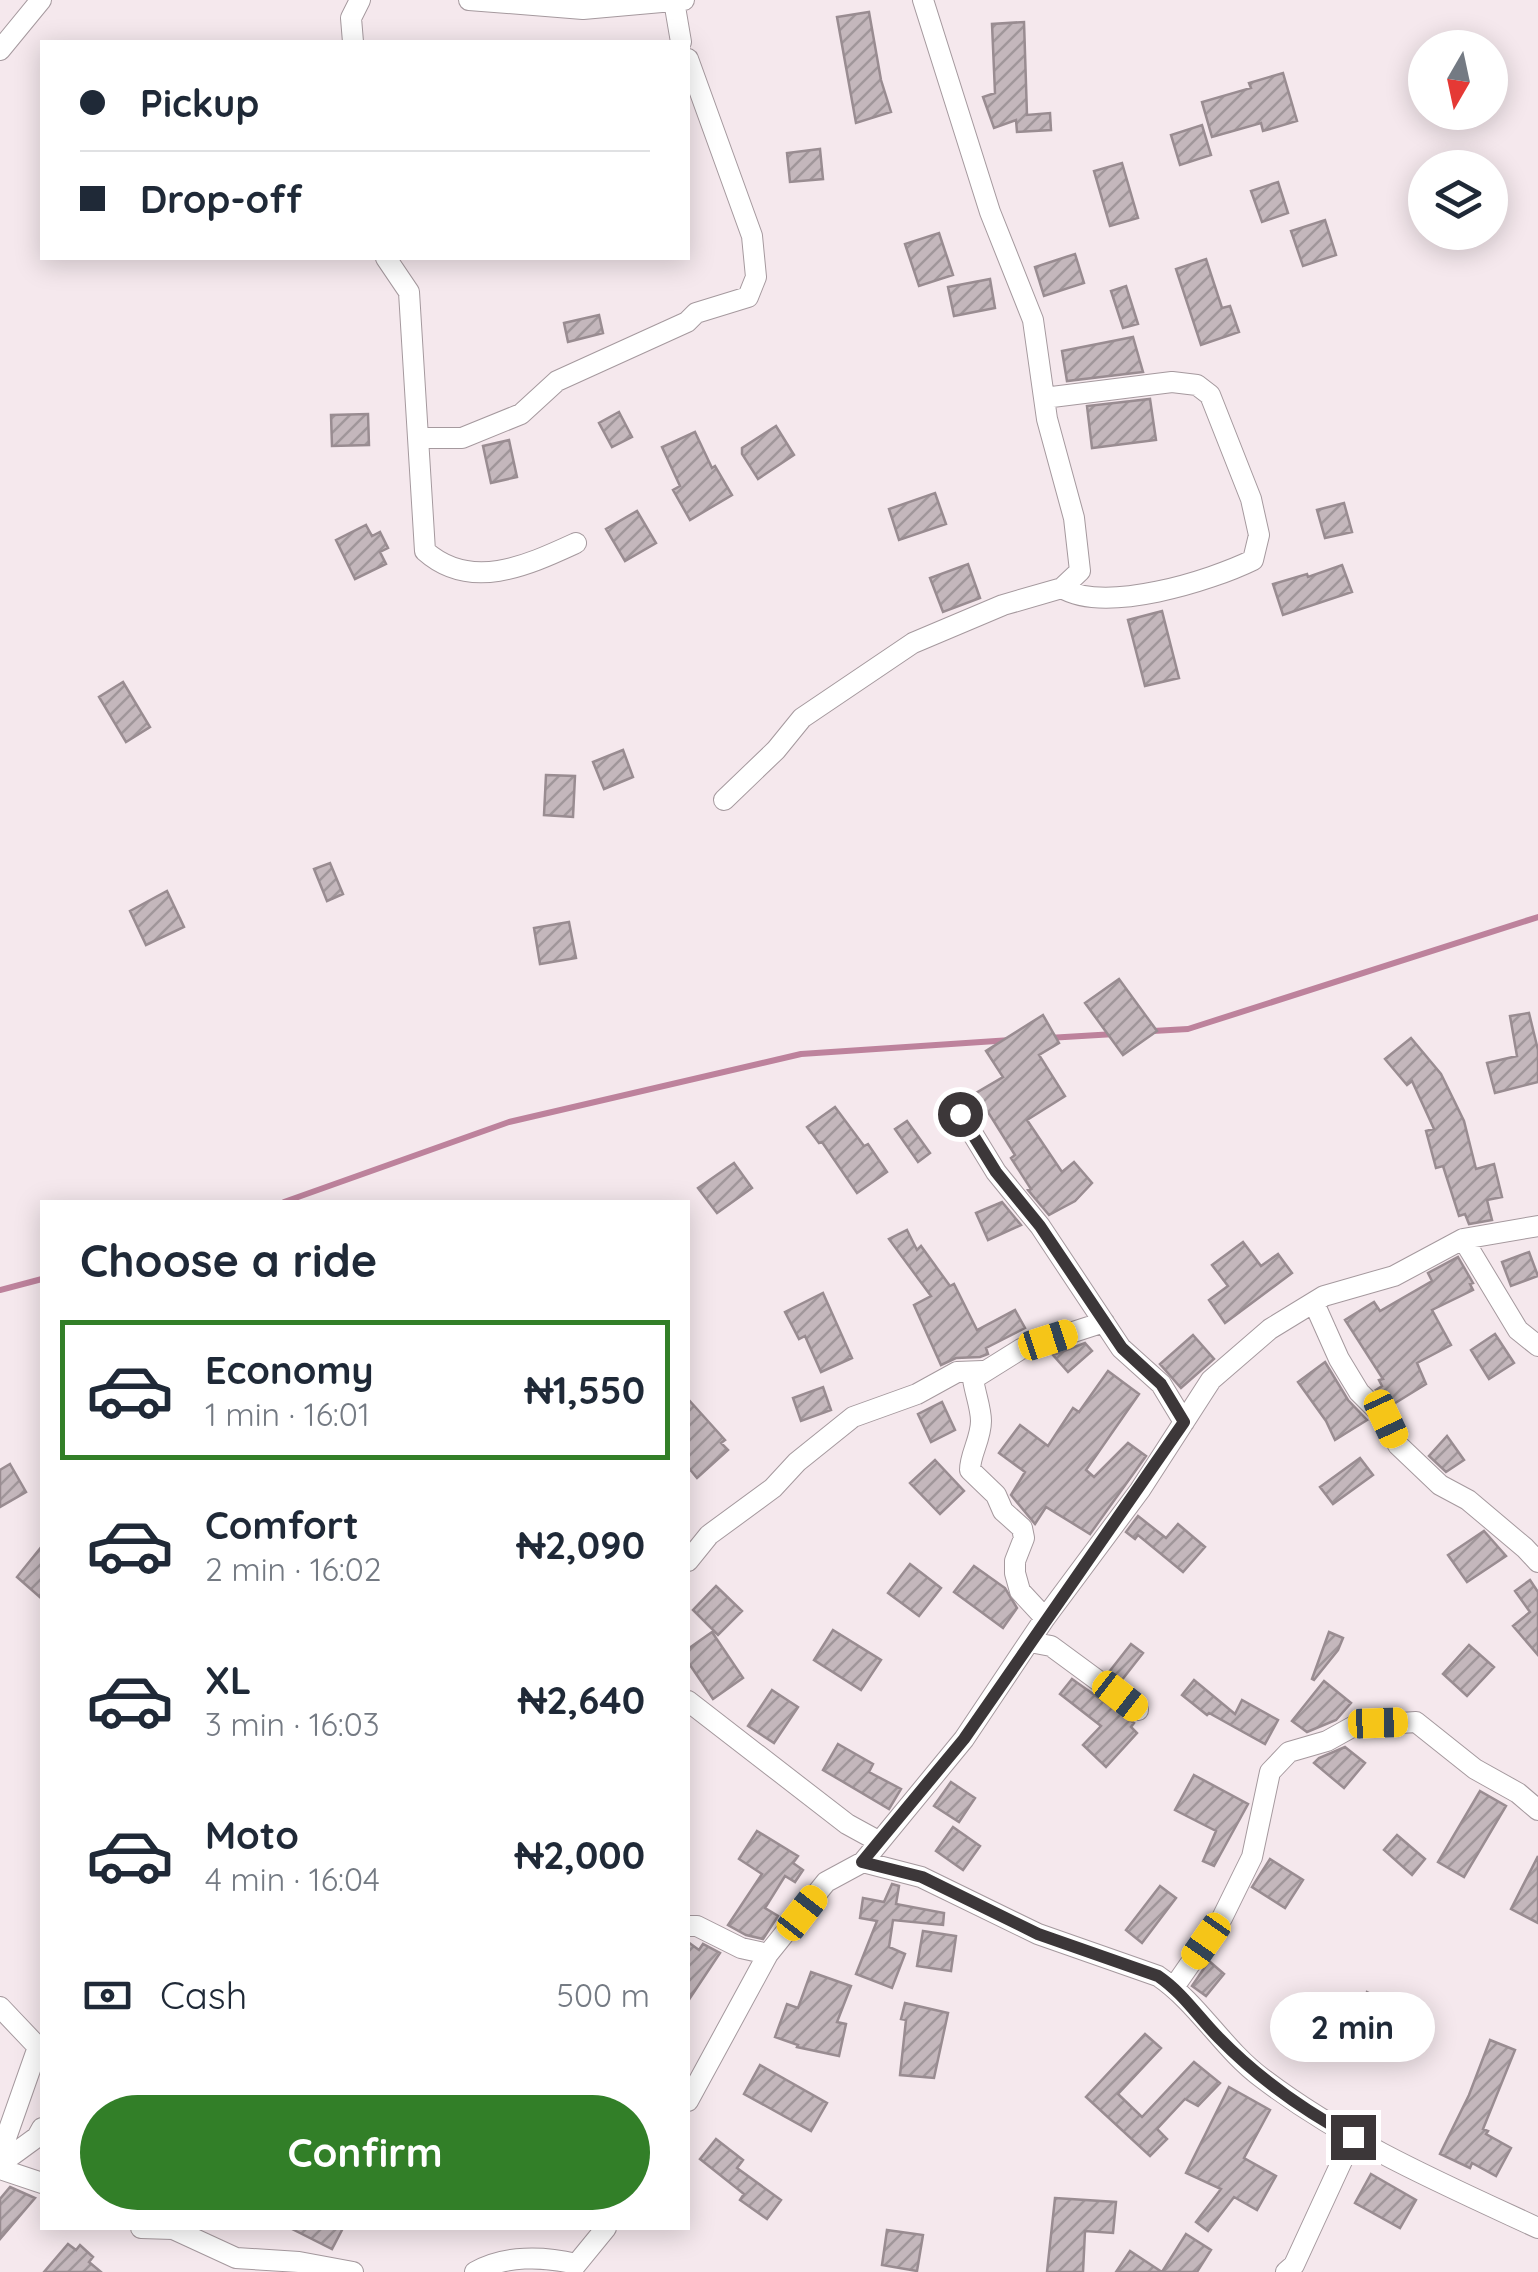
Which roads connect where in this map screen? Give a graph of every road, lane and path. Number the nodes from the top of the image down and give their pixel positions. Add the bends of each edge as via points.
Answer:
1 (41, 0) edge
2 (360, 0) edge
3 (469, 0) edge
4 (674, 0) edge
5 (684, 0) edge
6 (923, 0) edge
7 (353, 40) edge
8 (681, 40) edge
9 (0, 50) edge
10 (690, 65) edge
11 (387, 260) edge
12 (1044, 398) junction
13 (418, 438) junction
14 (576, 543) dead end
15 (1062, 588) junction
16 (724, 800) dead end
17 (960, 1114) dead end
18 (1538, 1226) edge
19 (1463, 1239) junction
20 (1314, 1303) junction
21 (1104, 1322) junction
22 (1538, 1346) edge
23 (983, 1371) junction
24 (1184, 1422) junction
25 (690, 1559) edge
26 (1538, 1562) edge
27 (1045, 1618) junction
28 (1030, 1642) junction
29 (690, 1702) edge
30 (1138, 1710) dead end
31 (1538, 1810) edge
32 (878, 1841) junction
33 (862, 1862) junction
34 (690, 1926) edge
35 (768, 1954) junction
36 (1174, 1987) junction
37 (0, 2006) edge
38 (690, 2094) edge
39 (40, 2131) edge
40 (1353, 2137) junction
41 (0, 2154) edge
42 (0, 2167) edge
43 (40, 2181) edge
44 (1538, 2228) edge
45 (174, 2230) edge
46 (604, 2230) edge
47 (573, 2268) edge
48 (353, 2272) edge
49 (474, 2272) edge
50 (1286, 2272) edge

1 - 9 street
2 - 7 street via 351,18
3 - 4 street via 583,9
4 - 5 street
4 - 8 street
6 - 12 street via 1032,320
10 - 13 street via 752,236 756,277 748,297 696,313 557,381 521,414 462,438
11 - 13 street via 409,292
12 - 15 street via 1080,571
12 - 15 street via 1172,382 1196,385 1220,414 1259,535 1253,560 1214,579 1097,599
13 - 14 street via 424,552 440,565 486,574
15 - 16 street via 913,643 802,718
17 - 21 street
18 - 19 street
19 - 20 street via 1394,1276
19 - 22 street via 1508,1316
20 - 24 street via 1270,1329 1211,1380
20 - 26 street via 1349,1376 1386,1419 1398,1445
21 - 23 street via 1020,1350
21 - 24 street via 1161,1384
23 - 25 street via 958,1372 853,1416 774,1488 709,1535
23 - 27 street via 974,1379 981,1415 970,1470 1022,1528 1015,1573 1020,1591
24 - 27 street
27 - 28 street
28 - 30 street via 1051,1646
28 - 32 street via 964,1739
29 - 32 street
31 - 36 street via 1416,1722 1354,1726 1288,1752 1270,1772 1252,1857 1222,1918
32 - 33 street
33 - 35 street via 826,1882
33 - 36 street via 922,1877 1038,1934
34 - 35 street
35 - 38 street
36 - 40 street via 1257,2075
37 - 41 street via 38,2047
39 - 42 street
40 - 44 street
40 - 50 street
42 - 43 street
45 - 48 street via 236,2258
46 - 47 street
47 - 49 street via 550,2258 500,2262

